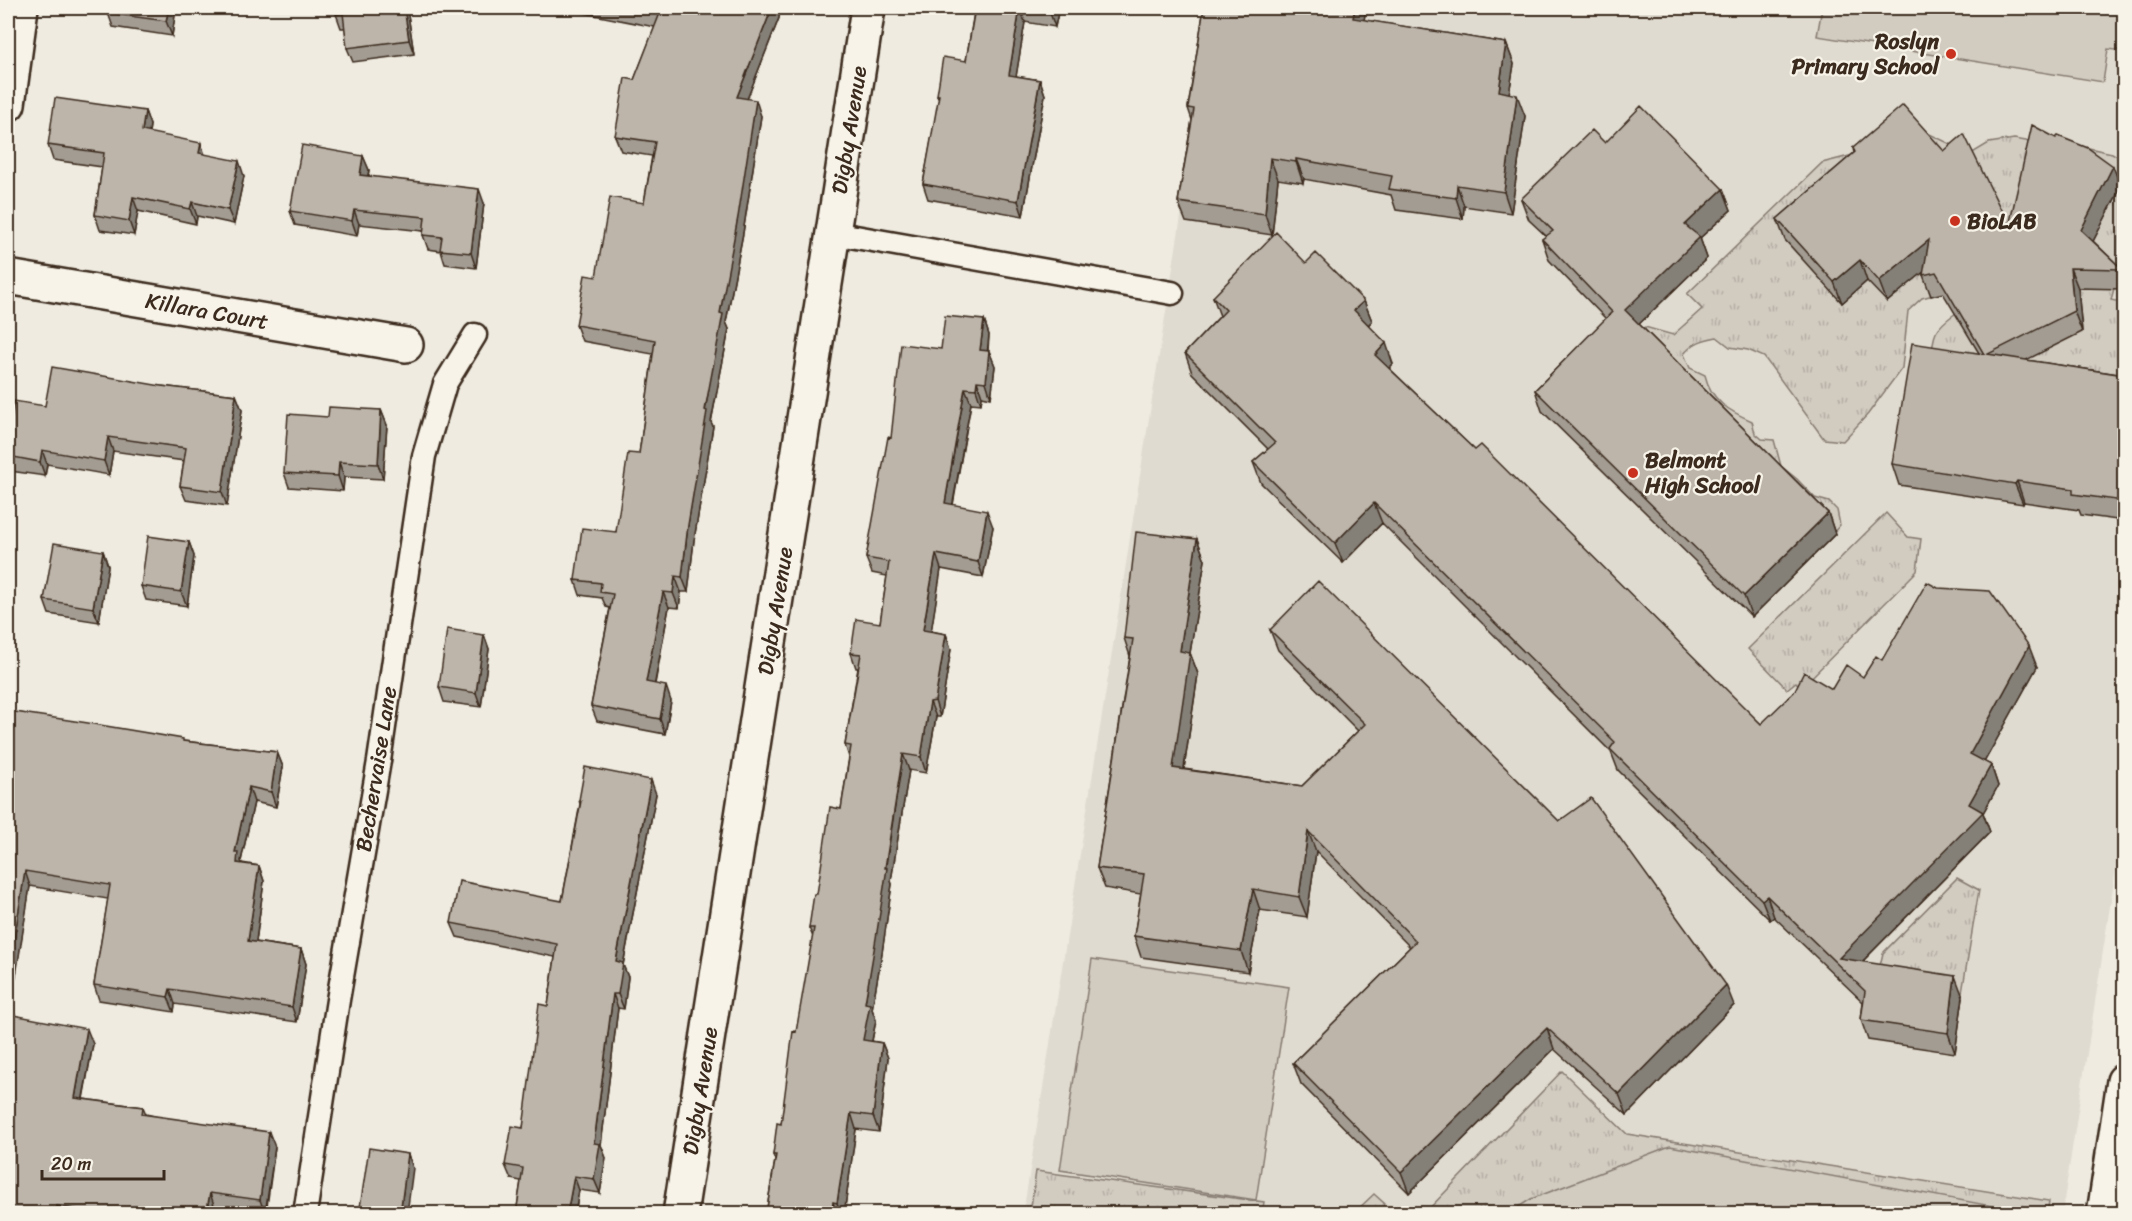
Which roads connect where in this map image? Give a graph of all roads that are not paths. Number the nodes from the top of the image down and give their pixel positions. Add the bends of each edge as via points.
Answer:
1 (21, 8) edge
2 (868, 8) edge
3 (8, 104) edge
4 (833, 233) junction
5 (8, 277) edge
6 (1172, 293) dead end
7 (475, 335) dead end
8 (406, 345) dead end
9 (2124, 1081) edge
10 (305, 1214) edge
11 (680, 1214) edge
12 (2104, 1214) edge

1 - 3 street
2 - 4 street, Digby Avenue
4 - 6 lane
4 - 11 street, Digby Avenue
5 - 8 street, Killara Court
7 - 10 lane, Bechervaise Lane via 445,384 424,456
9 - 12 street

